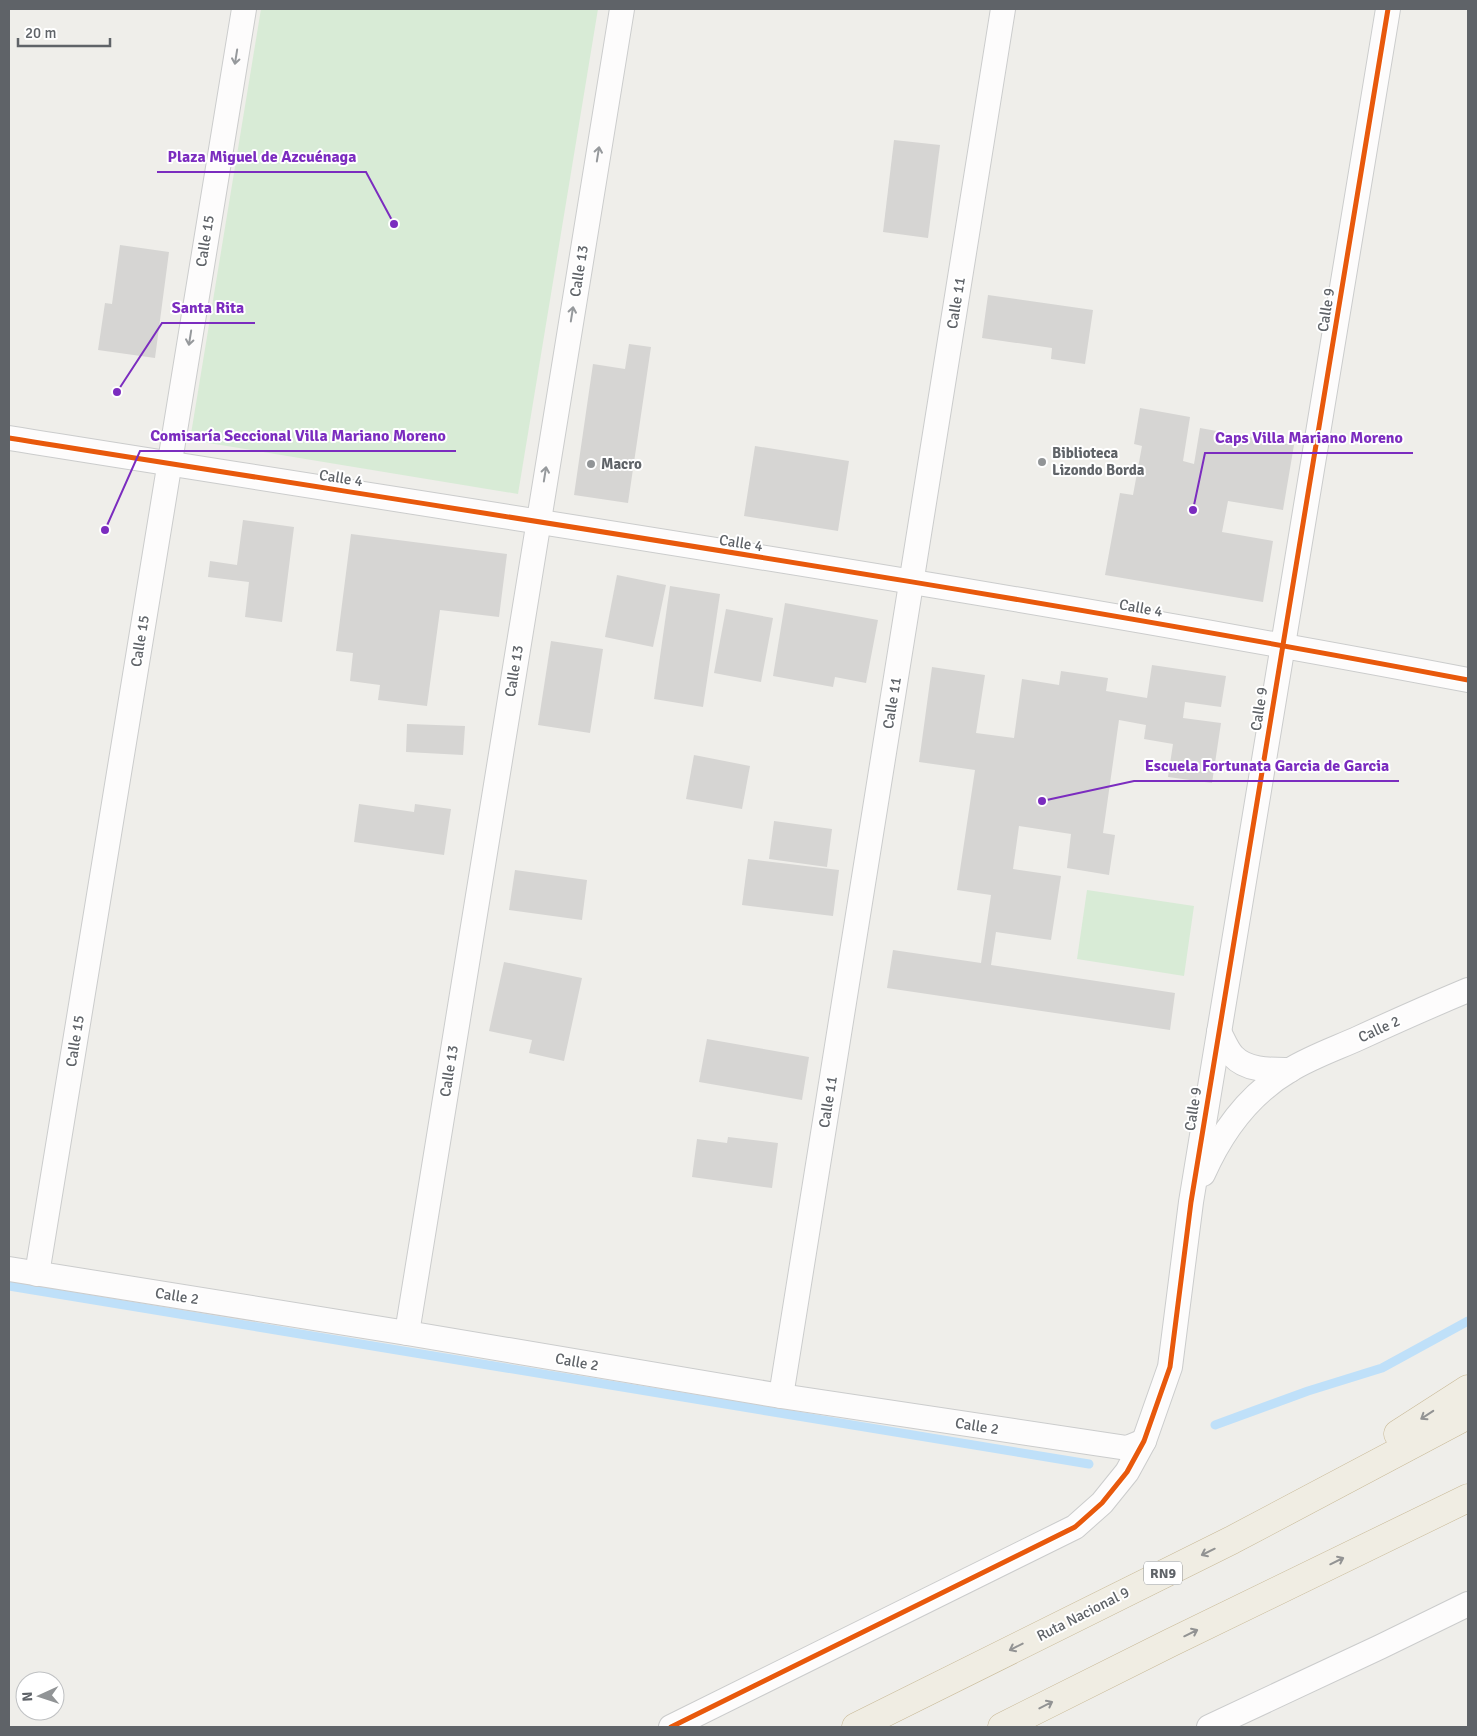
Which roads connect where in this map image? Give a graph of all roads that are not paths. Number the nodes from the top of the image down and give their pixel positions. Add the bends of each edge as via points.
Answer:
1 (244, 9) edge
2 (622, 9) edge
3 (1003, 9) edge
4 (1388, 9) edge
5 (9, 438) edge
6 (169, 464) junction
7 (538, 522) junction
8 (912, 582) junction
9 (1282, 645) junction
10 (1468, 680) edge
11 (1468, 990) edge
12 (1219, 1032) junction
13 (1290, 1070) junction
14 (1191, 1202) junction
15 (9, 1269) edge
16 (37, 1274) junction
17 (407, 1333) junction
18 (1468, 1389) edge
19 (781, 1396) junction
20 (1468, 1415) edge
21 (1144, 1441) junction
22 (1468, 1498) edge
23 (1232, 1540) junction
24 (1468, 1604) edge
25 (671, 1727) edge
26 (856, 1727) edge
27 (1002, 1727) edge
28 (1209, 1727) edge

1 -> 6 street, Calle 15
7 -> 2 street, Calle 13
3 - 8 street, Calle 11
4 - 9 street, Calle 9
5 - 6 street, Calle 4
6 - 7 street, Calle 4
6 - 16 street, Calle 15
7 - 8 street, Calle 4
7 - 17 street, Calle 13
8 - 9 street, Calle 4
8 - 19 street, Calle 11
9 - 10 street, Calle 4
9 - 12 street, Calle 9
11 - 13 street, Calle 2
12 - 13 street, Calle 2 via 1233,1056 1246,1064 1265,1070
12 - 14 street, Calle 9
13 - 14 street, Calle 2 via 1258,1093 1234,1119 1214,1149
14 - 21 street, Calle 9 via 1170,1367
15 - 16 street, Calle 2
16 - 17 street, Calle 2
17 - 19 street, Calle 2
18 -> 23 highway
19 - 21 street, Calle 2 via 1127,1448
20 - 23 highway, Ruta Nacional 9 / RN9
21 - 25 street, Calle 9 via 1127,1472 1102,1503 1075,1527
27 -> 22 highway
23 -> 26 highway, Ruta Nacional 9 / RN9
24 - 28 street

